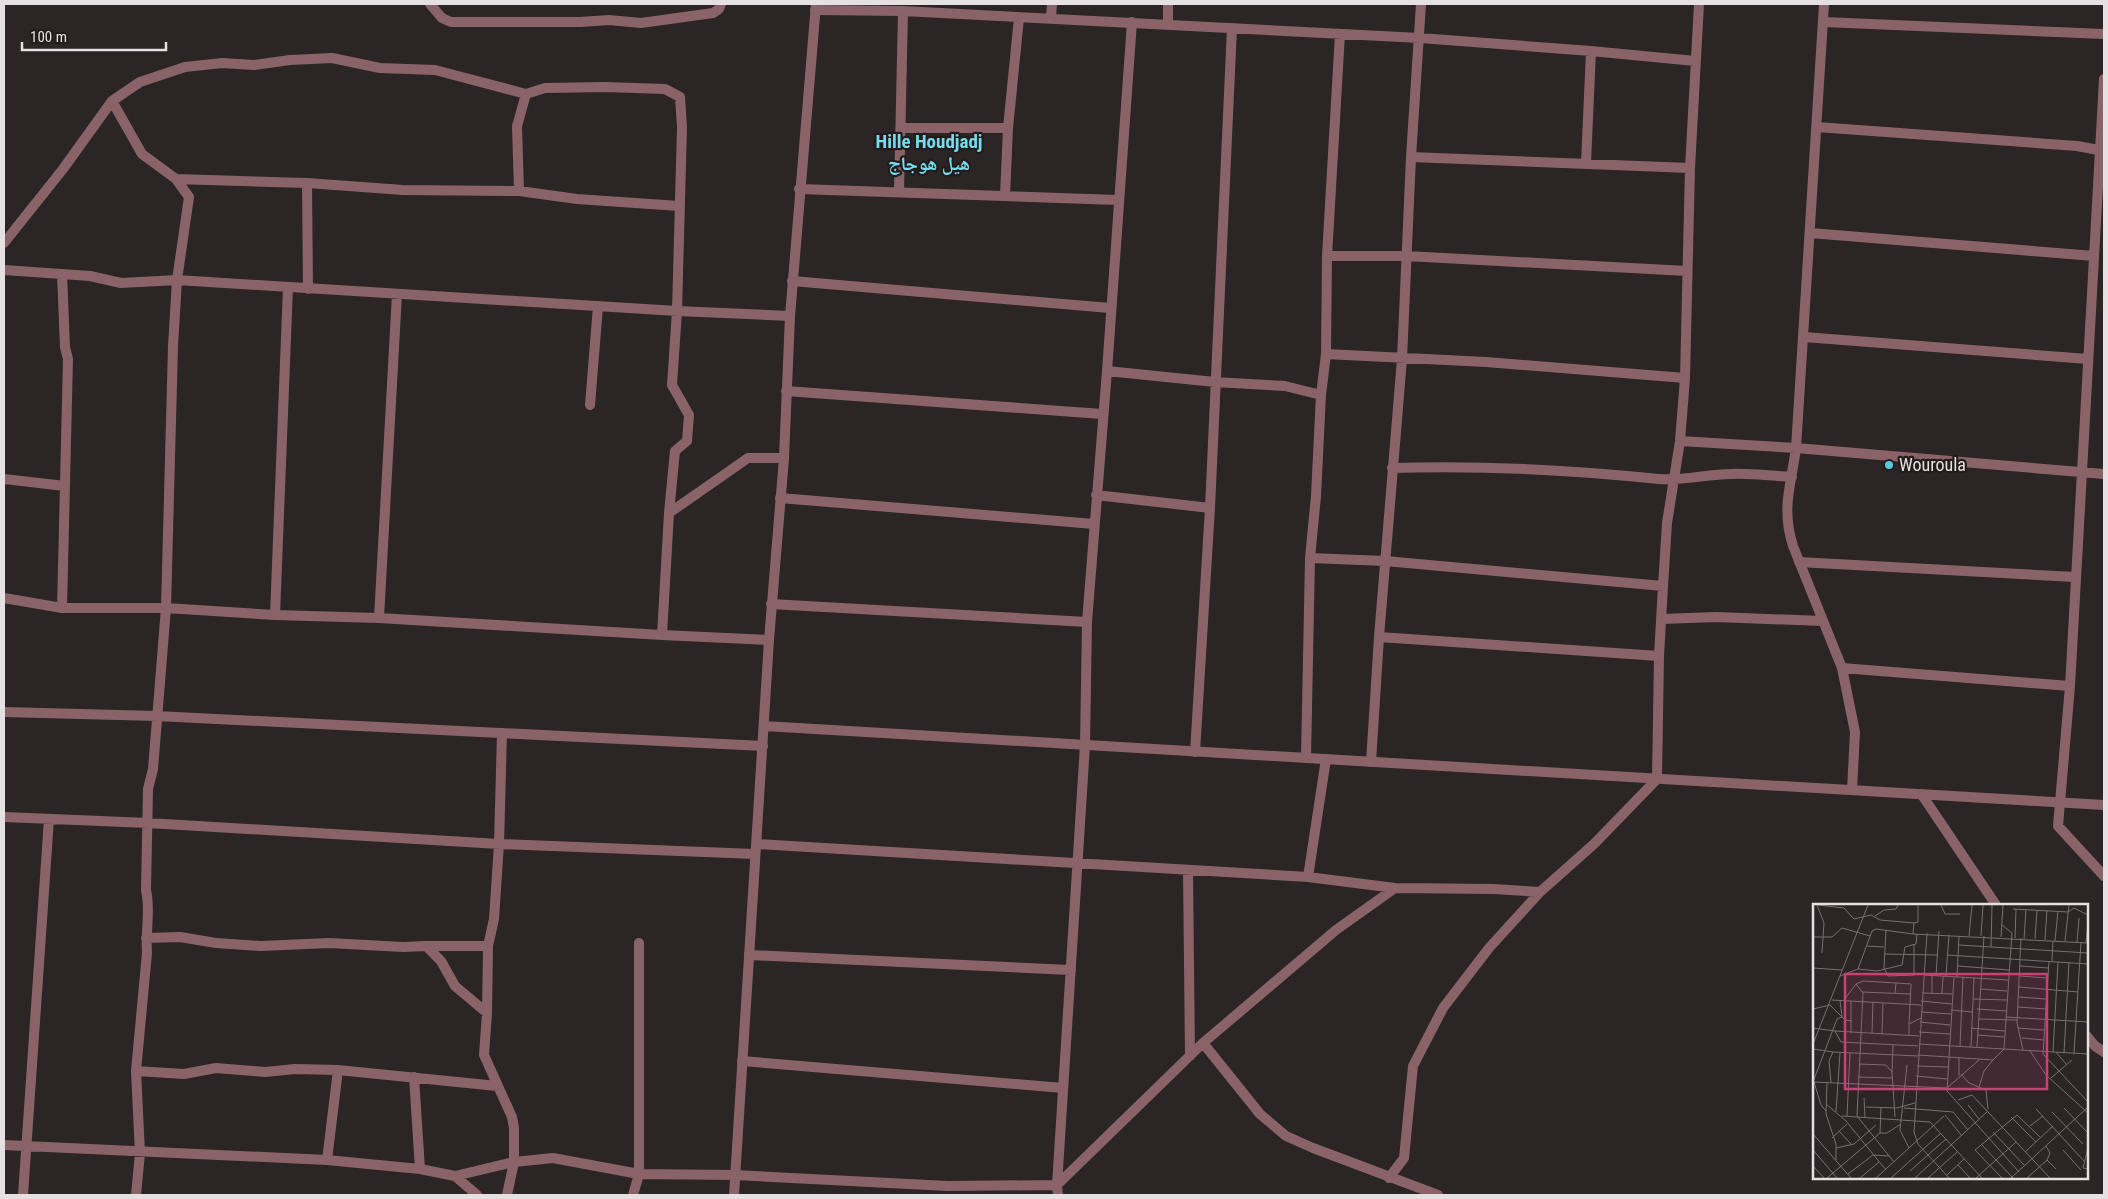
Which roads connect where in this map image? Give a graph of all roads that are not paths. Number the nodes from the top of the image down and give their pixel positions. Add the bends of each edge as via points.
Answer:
1 (430, 4) edge
2 (721, 4) edge
3 (1052, 4) edge
4 (1168, 4) edge
5 (1422, 4) edge
6 (1699, 4) edge
7 (1824, 4) edge
8 (816, 7) edge
9 (946, 8) edge
10 (903, 11) junction
11 (1019, 18) junction
12 (1051, 18) junction
13 (1132, 22) junction
14 (1824, 22) junction
15 (1168, 24) junction
16 (1232, 28) junction
17 (1340, 34) junction
18 (2104, 34) edge
19 (1420, 38) junction
20 (1591, 51) junction
21 (1695, 61) junction
22 (2104, 79) edge
23 (526, 94) junction
24 (112, 101) junction
25 (1816, 127) junction
26 (901, 128) junction
27 (1008, 128) junction
28 (2102, 151) edge
29 (1411, 157) junction
30 (1586, 163) junction
31 (1690, 168) junction
32 (176, 179) junction
33 (307, 183) junction
34 (799, 189) junction
35 (519, 191) junction
36 (899, 192) junction
37 (1006, 196) junction
38 (1118, 200) junction
39 (679, 206) junction
40 (1810, 233) junction
41 (4, 242) edge
42 (1327, 256) junction
43 (1406, 256) junction
44 (2094, 256) junction
45 (4, 270) edge
46 (1687, 271) junction
47 (62, 274) junction
48 (177, 280) junction
49 (792, 281) junction
50 (288, 287) junction
51 (308, 288) junction
52 (397, 294) junction
53 (598, 306) junction
54 (1110, 308) junction
55 (677, 311) junction
56 (790, 316) junction
57 (1804, 337) junction
58 (1326, 354) junction
59 (2088, 359) junction
60 (1402, 360) junction
61 (1107, 371) junction
62 (1685, 378) junction
63 (1215, 382) junction
64 (786, 391) junction
65 (1321, 395) junction
66 (590, 405) dead end
67 (1102, 414) junction
68 (1680, 441) junction
69 (1796, 448) junction
70 (784, 458) junction
71 (1392, 468) junction
72 (2082, 472) junction
73 (2104, 474) edge
74 (1792, 477) junction
75 (1675, 478) junction
76 (4, 479) edge
77 (64, 486) junction
78 (1096, 496) junction
79 (780, 498) junction
80 (1210, 508) junction
81 (669, 513) junction
82 (1094, 524) junction
83 (1310, 558) junction
84 (1385, 561) junction
85 (1799, 562) junction
86 (2075, 577) junction
87 (1663, 586) junction
88 (4, 598) edge
89 (772, 604) junction
90 (62, 608) junction
91 (166, 608) junction
92 (275, 615) junction
93 (379, 618) junction
94 (1662, 619) junction
95 (1823, 621) junction
96 (1087, 622) junction
97 (662, 635) junction
98 (1378, 637) junction
99 (768, 640) junction
100 (1659, 656) junction
101 (1842, 668) junction
102 (2070, 686) junction
103 (4, 712) edge
104 (157, 716) junction
105 (764, 726) junction
106 (502, 733) junction
107 (1085, 745) junction
108 (763, 746) junction
109 (1195, 752) junction
110 (1306, 758) junction
111 (1326, 760) junction
112 (1371, 762) junction
113 (1658, 779) junction
114 (1852, 790) junction
115 (1922, 794) junction
116 (2059, 803) junction
117 (2104, 805) edge
118 (4, 817) edge
119 (49, 819) junction
120 (148, 823) junction
121 (499, 844) junction
122 (756, 849) junction
123 (1077, 864) junction
124 (1188, 870) junction
125 (2104, 876) edge
126 (1308, 877) junction
127 (1395, 888) junction
128 (1540, 892) junction
129 (1995, 904) edge
130 (146, 938) junction
131 (639, 943) dead end
132 (426, 946) junction
133 (488, 946) junction
134 (749, 955) junction
135 (1070, 970) junction
136 (487, 1013) junction
137 (2088, 1037) edge
138 (1203, 1043) junction
139 (2104, 1052) edge
140 (1190, 1056) junction
141 (742, 1061) junction
142 (338, 1070) junction
143 (136, 1071) junction
144 (414, 1077) junction
145 (497, 1086) junction
146 (1063, 1088) junction
147 (4, 1145) edge
148 (26, 1147) junction
149 (140, 1153) junction
150 (327, 1160) junction
151 (514, 1162) junction
152 (420, 1168) junction
153 (639, 1174) junction
154 (735, 1175) junction
155 (455, 1176) junction
156 (1389, 1178) junction
157 (1057, 1190) edge
158 (24, 1194) edge
159 (136, 1195) edge
160 (478, 1195) edge
161 (507, 1195) edge
162 (634, 1195) edge
163 (734, 1195) edge
164 (1438, 1195) edge

1 - 2 street via 442,18 451,22 609,20 641,23 713,13
3 - 12 street
4 - 15 street
5 - 19 street
6 - 21 street
7 - 14 street
8 - 10 street
8 - 34 street
9 - 10 street
9 - 11 street
10 - 26 street
11 - 12 street
11 - 27 street
12 - 13 street
13 - 15 street
13 - 38 street
14 - 18 street
14 - 25 street
15 - 16 street
16 - 17 street
16 - 63 street
17 - 19 street
17 - 42 street
19 - 20 street
19 - 29 street
20 - 21 street
20 - 30 street
21 - 31 street
22 - 28 street
23 - 24 street via 435,70 380,68 332,58 185,67 140,82
23 - 35 street via 517,126
23 - 39 street via 545,88 605,87 666,89 680,97
24 - 32 street via 142,154
24 - 41 street
25 - 28 street via 2077,146
25 - 40 street
26 - 27 street
26 - 36 street
27 - 37 street
28 - 44 street
29 - 30 street
29 - 43 street
30 - 31 street
31 - 46 street
32 - 33 street
32 - 48 street via 189,197
33 - 35 street via 403,190
33 - 51 street
34 - 36 street
34 - 49 street
35 - 39 street via 576,199
36 - 37 street
37 - 38 street
38 - 54 street
39 - 55 street
40 - 44 street
40 - 57 street
42 - 43 street
42 - 58 street
43 - 46 street
43 - 60 street
44 - 59 street
45 - 47 street
46 - 62 street
47 - 48 street via 121,283
47 - 77 street via 68,359
48 - 50 street
48 - 91 street via 172,346
49 - 54 street
49 - 56 street
50 - 51 street
50 - 92 street
51 - 52 street
52 - 53 street
52 - 93 street
53 - 55 street
53 - 66 street
54 - 61 street
55 - 56 street
55 - 81 street via 672,385 689,415 687,441 675,451
56 - 64 street
57 - 59 street
57 - 69 street
58 - 60 street
58 - 65 street
59 - 72 street
60 - 62 street via 1486,362
60 - 71 street
61 - 63 street
61 - 67 street
62 - 68 street
63 - 65 street via 1285,386
63 - 80 street
64 - 67 street
64 - 70 street
65 - 83 street
67 - 78 street
68 - 69 street
68 - 75 street
69 - 72 street
69 - 74 street
70 - 79 street
70 - 81 street via 748,458
71 - 75 street via 1459,467
71 - 84 street
72 - 73 street
72 - 86 street
74 - 75 street via 1732,474
74 - 85 street via 1786,505 1787,521
75 - 87 street via 1667,523
76 - 77 street
77 - 90 street
78 - 80 street
78 - 82 street
79 - 82 street
79 - 89 street
80 - 109 street
81 - 97 street
82 - 96 street
83 - 84 street
83 - 110 street
84 - 87 street
84 - 98 street
85 - 86 street
85 - 95 street
86 - 102 street
87 - 94 street
88 - 90 street
89 - 96 street
89 - 99 street
90 - 91 street
91 - 92 street
91 - 104 street
92 - 93 street
93 - 97 street
94 - 95 street via 1716,617
94 - 100 street
95 - 101 street
96 - 107 street
97 - 99 street
98 - 100 street
98 - 112 street
99 - 105 street
100 - 113 street
101 - 102 street
101 - 114 street via 1855,732
102 - 116 street
103 - 104 street
104 - 106 street
104 - 120 street via 153,769 148,789
105 - 107 street
105 - 108 street
106 - 108 street
106 - 121 street
107 - 109 street
107 - 123 street
108 - 122 street
109 - 110 street
110 - 111 street
111 - 112 street
111 - 126 street
112 - 113 street
113 - 114 street
113 - 128 street via 1594,844
114 - 115 street
115 - 116 street
115 - 129 street
116 - 117 street
116 - 125 street via 2058,826
118 - 119 street
119 - 120 street
119 - 148 street
120 - 121 street
120 - 130 street via 146,890 150,903
121 - 122 street
121 - 133 street via 494,919
122 - 123 street
122 - 134 street
123 - 124 street
123 - 135 street
124 - 126 street
124 - 140 street
126 - 127 street
127 - 128 street
127 - 138 street via 1336,930
128 - 156 street via 1489,948 1442,1008 1413,1066 1404,1158
130 - 132 street via 180,937 261,946 329,943
130 - 143 street
131 - 153 street
132 - 133 street
132 - 136 street via 441,960 455,986
133 - 136 street
134 - 135 street
134 - 141 street
135 - 146 street
136 - 145 street via 484,1055
137 - 139 street
138 - 140 street
138 - 156 street via 1260,1114 1286,1136
140 - 157 street
141 - 146 street
141 - 154 street
142 - 143 street via 265,1072 216,1068 184,1074
142 - 144 street
142 - 150 street
143 - 149 street
144 - 145 street
144 - 152 street
145 - 151 street via 512,1117
146 - 157 street
147 - 148 street
148 - 149 street
148 - 158 street
149 - 150 street
149 - 159 street
150 - 152 street
151 - 153 street via 553,1158
151 - 155 street
151 - 161 street
152 - 155 street
153 - 154 street
153 - 162 street
154 - 157 street
154 - 163 street
155 - 160 street
156 - 164 street

